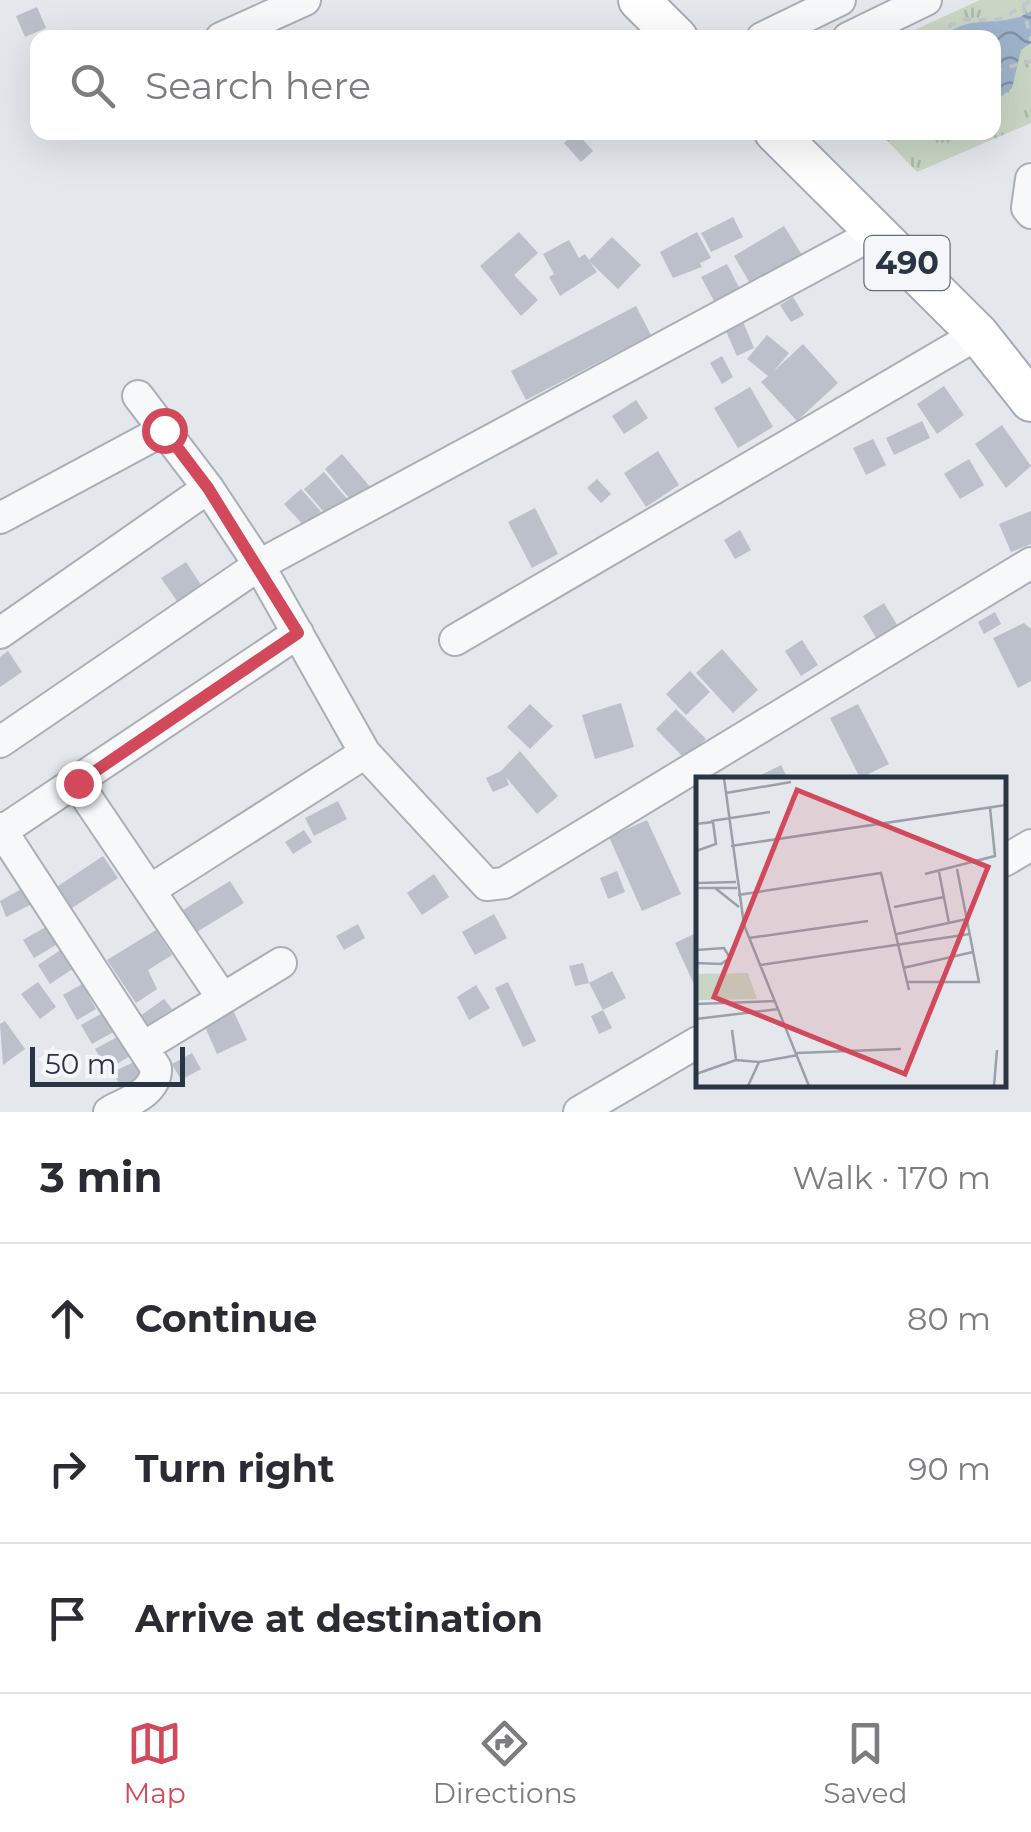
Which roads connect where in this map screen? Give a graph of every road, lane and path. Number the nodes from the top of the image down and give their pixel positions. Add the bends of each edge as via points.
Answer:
1 (305, 0) edge
2 (639, 0) edge
3 (840, 0) edge
4 (926, 0) edge
5 (1031, 0) edge
6 (1023, 5) junction
7 (238, 30) edge
8 (670, 30) edge
9 (778, 30) edge
10 (864, 30) edge
11 (944, 30) edge
12 (1031, 41) edge
13 (1030, 62) edge
14 (1001, 69) edge
15 (783, 140) edge
16 (1031, 179) edge
17 (1031, 213) edge
18 (877, 232) junction
19 (978, 334) junction
20 (138, 396) dead end
21 (1031, 401) edge
22 (164, 430) junction
23 (208, 488) junction
24 (0, 518) edge
25 (1031, 563) edge
26 (259, 566) junction
27 (0, 633) edge
28 (298, 633) junction
29 (455, 640) dead end
30 (0, 742) edge
31 (365, 753) junction
32 (78, 783) junction
33 (1, 829) edge
34 (1031, 845) edge
35 (1006, 861) edge
36 (150, 890) junction
37 (280, 963) dead end
38 (221, 996) junction
39 (696, 1043) edge
40 (145, 1046) junction
41 (109, 1112) edge
42 (579, 1112) edge

1 - 7 street
2 - 8 main road
3 - 9 street
4 - 10 street
5 - 6 path
6 - 11 path via 1002,18 965,18
6 - 12 path
13 - 14 path
15 - 18 main road, 490
16 - 17 street
18 - 19 main road, 490
18 - 26 street
19 - 21 main road, 490
19 - 29 street
20 - 22 street
22 - 23 street
22 - 24 street
23 - 26 street
23 - 27 street
25 - 31 street via 504,883 480,882
26 - 28 street
26 - 30 street
28 - 31 street
28 - 32 street
31 - 36 street
32 - 33 street
32 - 36 street
33 - 40 street
34 - 35 street
36 - 38 street
37 - 38 street
38 - 40 street
39 - 42 street
40 - 41 street via 156,1068 153,1083

